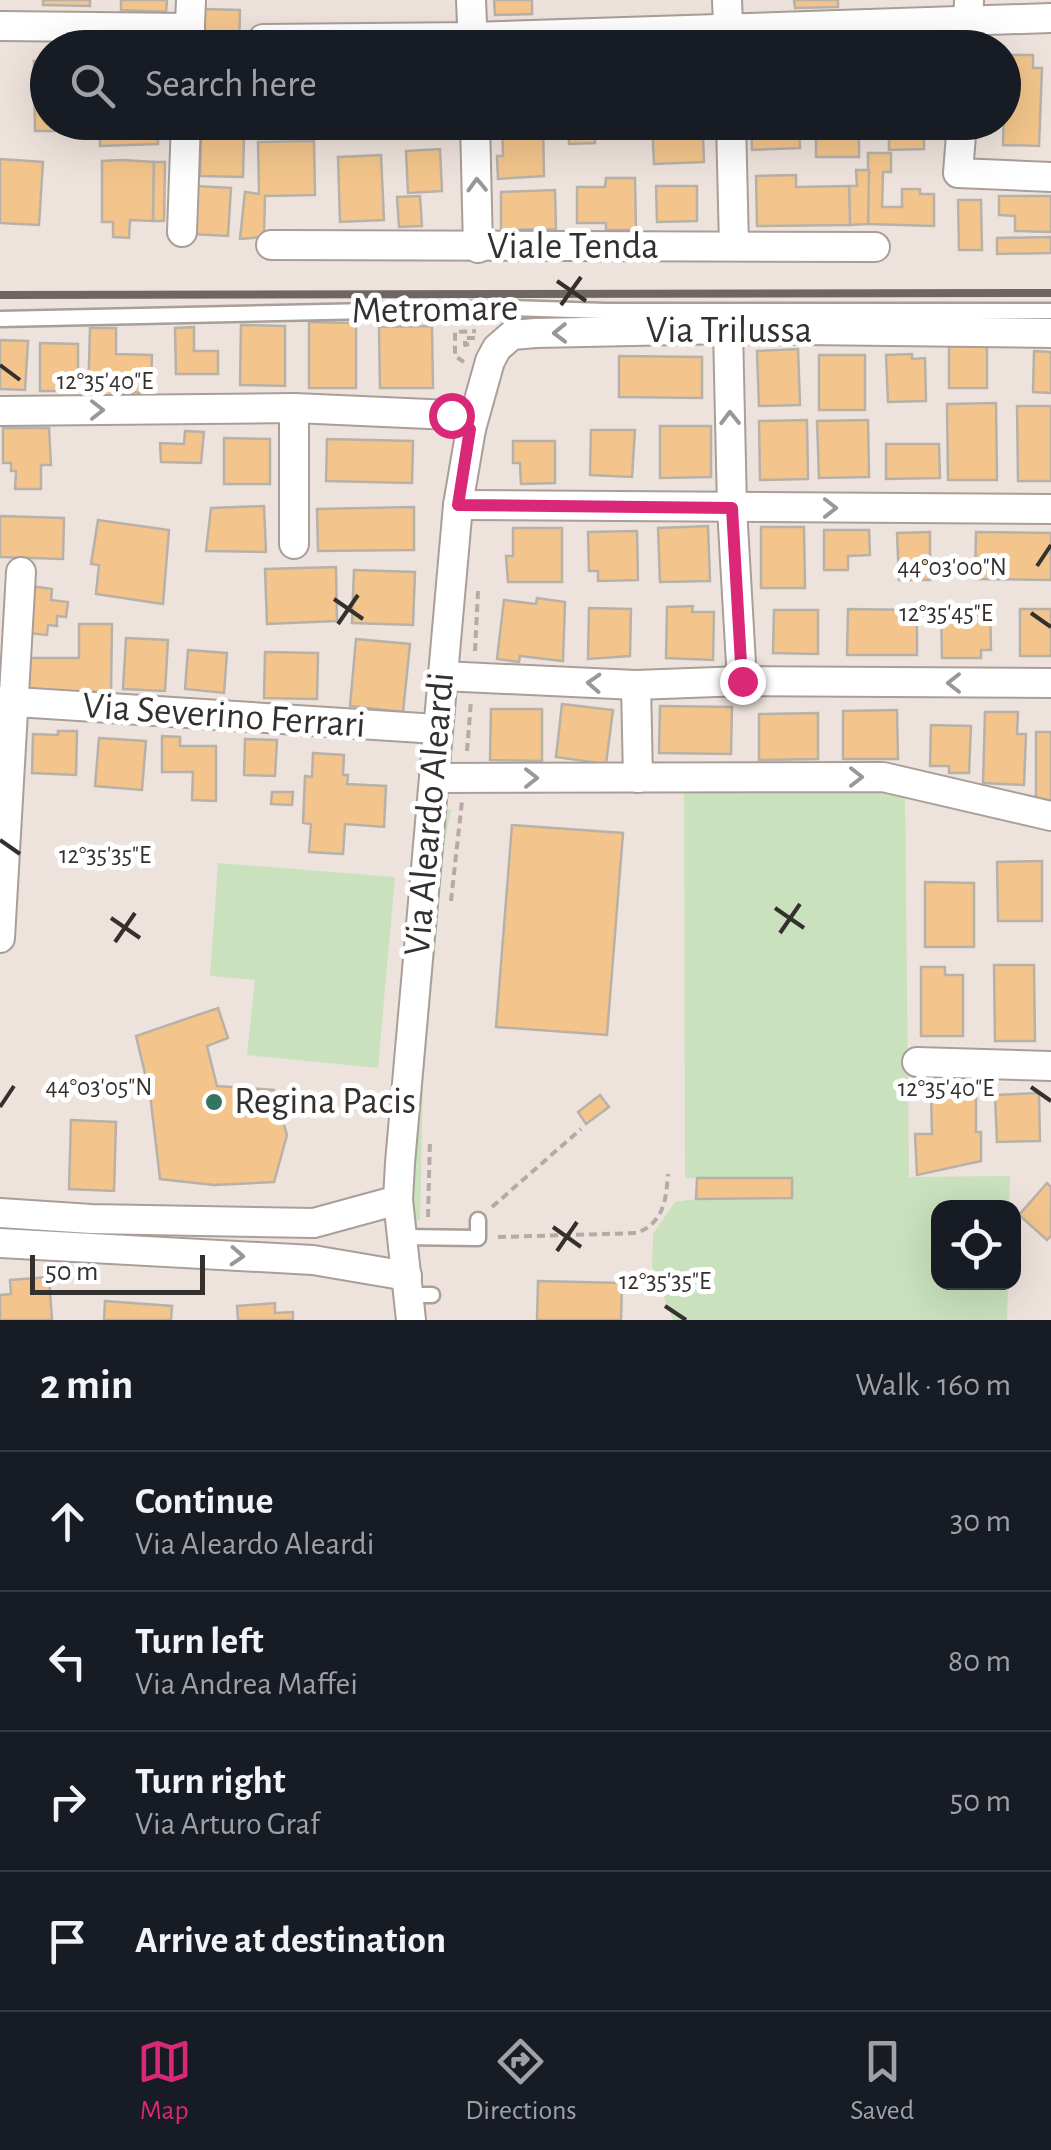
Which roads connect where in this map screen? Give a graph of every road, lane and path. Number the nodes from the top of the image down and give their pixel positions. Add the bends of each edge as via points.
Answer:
1 (471, 0) edge
2 (15, 18) edge
3 (1051, 18) edge
4 (968, 23) edge
5 (190, 25) edge
6 (728, 25) edge
7 (472, 30) edge
8 (653, 30) edge
9 (185, 140) edge
10 (475, 140) edge
11 (731, 140) edge
12 (961, 140) edge
13 (1051, 177) edge
14 (182, 232) dead end
15 (271, 245) dead end
16 (734, 246) junction
17 (875, 247) dead end
18 (478, 248) junction
19 (1051, 312) edge
20 (0, 318) edge
21 (728, 329) junction
22 (455, 332) dead end
23 (1051, 333) edge
24 (455, 356) dead end
25 (294, 408) junction
26 (0, 411) edge
27 (470, 429) junction
28 (458, 505) junction
29 (732, 508) junction
30 (1051, 508) edge
31 (294, 544) dead end
32 (20, 572) dead end
33 (442, 676) junction
34 (742, 681) junction
35 (1051, 684) edge
36 (636, 685) junction
37 (471, 700) dead end
38 (6, 702) edge
39 (437, 729) junction
40 (466, 756) dead end
41 (434, 778) junction
42 (638, 778) junction
43 (1051, 816) edge
44 (2, 868) edge
45 (0, 938) edge
46 (918, 1062) dead end
47 (1051, 1066) edge
48 (581, 1129) dead end
49 (668, 1174) dead end
50 (398, 1200) junction
51 (0, 1213) edge
52 (478, 1220) joint
53 (90, 1233) junction
54 (402, 1237) junction
55 (478, 1238) junction
56 (0, 1243) edge
57 (415, 1297) edge

1 - 7 street
2 - 5 street
3 - 4 street
4 - 6 street
6 - 8 street
9 - 14 street
18 -> 10 street
11 - 16 street
12 - 13 street via 958,173
15 - 18 street, Viale Tenda
16 - 17 street, Viale Tenda
16 - 18 street, Viale Tenda
19 - 20 lane, Metromare via 510,308
21 - 23 street, Via Trilussa
21 -> 27 street, Via Trilussa via 512,335 490,362
29 -> 21 street
22 - 24 path
26 -> 25 street
25 - 27 street via 451,415
25 - 31 street
27 - 28 street, Via Aleardo Aleardi
28 - 29 street
28 - 33 street, Via Aleardo Aleardi
29 -> 30 street
29 - 34 street
32 - 38 street
36 -> 33 street
33 - 39 street, Via Aleardo Aleardi
35 -> 34 street
34 - 36 street
36 - 42 street
37 - 40 path
38 - 39 street, Via Severino Ferrari
38 - 44 street
39 - 41 street, Via Aleardo Aleardi
41 -> 42 street
41 - 50 street, Via Aleardo Aleardi
42 -> 43 street via 883,777
44 - 45 street
46 - 47 street
48 - 52 path
49 - 55 path via 666,1203 652,1227 638,1233
50 - 53 street via 314,1223 286,1213
50 - 54 street, Via Aleardo Aleardi
51 - 53 street
52 - 55 lane
53 - 56 street
53 -> 57 street via 313,1260
54 - 55 lane
54 - 57 street, Via Aleardo Aleardi

